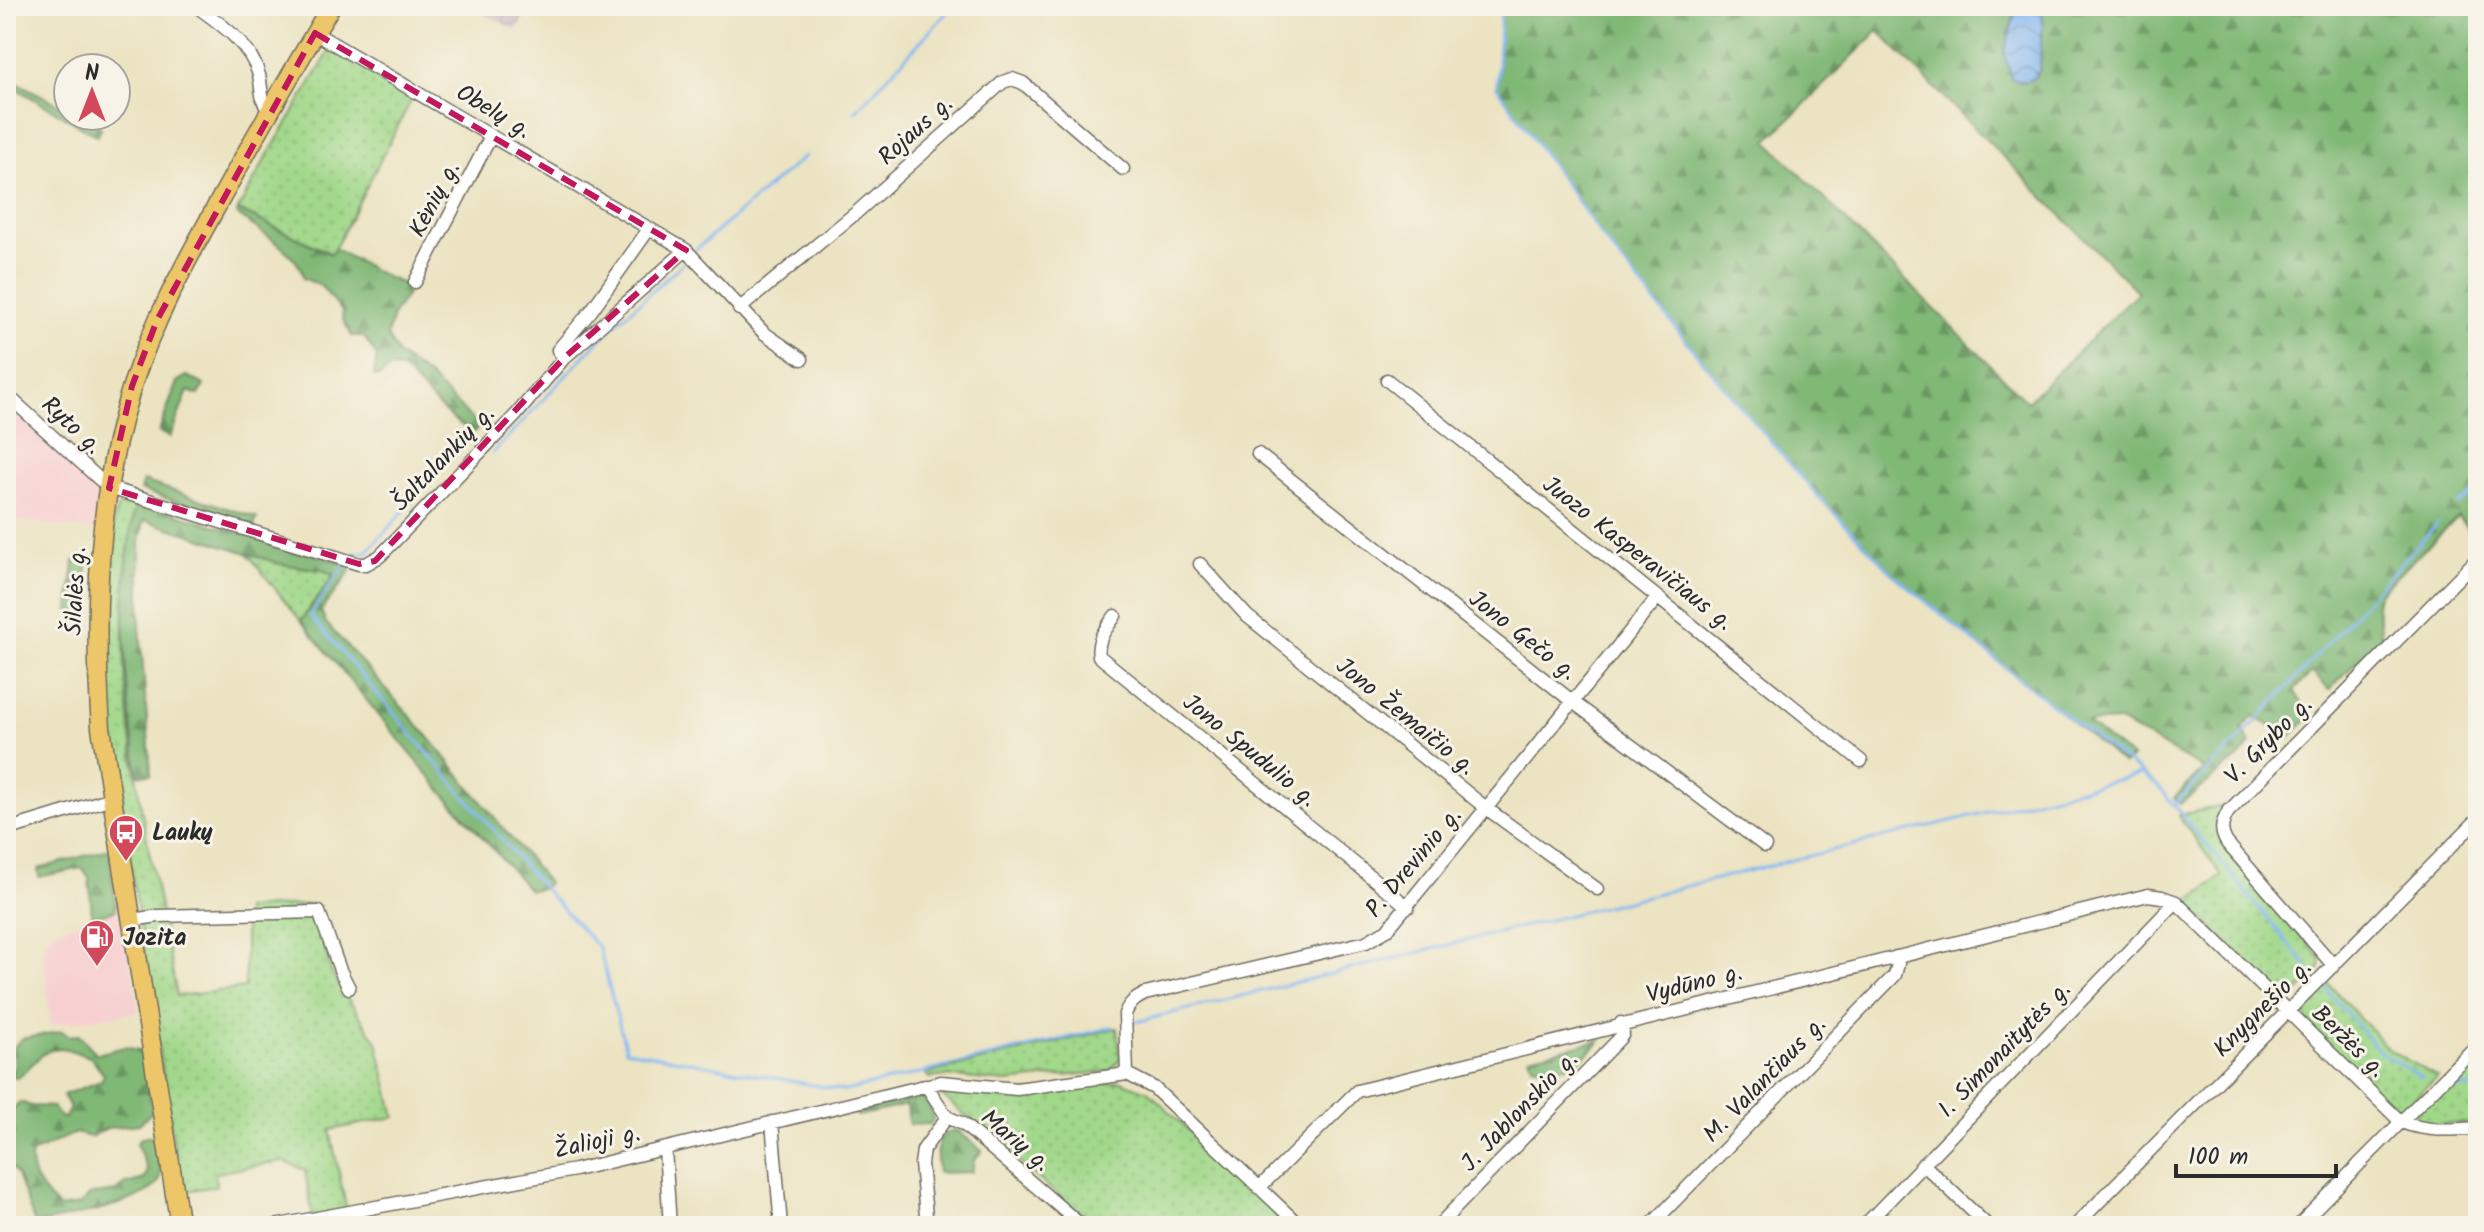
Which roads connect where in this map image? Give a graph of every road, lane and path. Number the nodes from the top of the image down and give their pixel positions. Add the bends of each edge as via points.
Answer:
1 (196, 6) edge
2 (331, 6) edge
3 (315, 33) junction
4 (269, 111) junction
5 (491, 136) junction
6 (1123, 169) dead end
7 (649, 229) junction
8 (686, 250) junction
9 (415, 282) dead end
10 (739, 309) junction
11 (564, 358) junction
12 (802, 359) dead end
13 (1387, 380) dead end
14 (9, 403) edge
15 (1258, 454) dead end
16 (109, 488) junction
17 (2478, 558) edge
18 (1200, 564) dead end
19 (1658, 597) junction
20 (1115, 616) dead end
21 (1573, 702) junction
22 (1861, 761) dead end
23 (112, 798) junction
24 (1486, 808) junction
25 (2478, 819) edge
26 (6, 830) edge
27 (1765, 846) dead end
28 (1597, 889) dead end
29 (2176, 902) junction
30 (1408, 907) junction
31 (132, 920) junction
32 (1896, 957) junction
33 (2334, 966) junction
34 (349, 988) dead end
35 (2289, 1013) junction
36 (1621, 1023) junction
37 (2478, 1044) edge
38 (1127, 1074) junction
39 (926, 1085) junction
40 (947, 1117) junction
41 (772, 1122) junction
42 (2401, 1122) junction
43 (2478, 1128) edge
44 (665, 1149) junction
45 (1923, 1164) junction
46 (1259, 1188) junction
47 (180, 1226) edge
48 (274, 1226) edge
49 (670, 1226) edge
50 (781, 1226) edge
51 (927, 1226) edge
52 (1082, 1226) edge
53 (1300, 1226) edge
54 (1438, 1226) edge
55 (1650, 1226) edge
56 (1864, 1226) edge
57 (1988, 1226) edge
58 (2075, 1226) edge
59 (2298, 1226) edge

1 - 4 street via 217,20 254,61
2 - 3 main road, Šilalės g.
3 - 4 main road, Šilalės g.
3 - 5 street, Obelų g.
4 - 16 main road, Šilalės g. via 157,320 132,386
5 - 7 street, Obelų g.
5 - 9 street, Kėnių g.
6 - 10 street, Rojaus g. via 1023,83 1003,82
7 - 8 street, Obelų g.
7 - 11 street via 558,350
8 - 10 street
8 - 11 street, Šaltalankių g.
10 - 12 street
11 - 16 street, Šaltalankių g. via 516,415 380,556 366,564
13 - 19 street, Juozo Kasperavičiaus g.
14 - 16 street, Ryto g.
15 - 21 street, Jono Gečo g.
16 - 23 main road, Šilalės g. via 96,647
17 - 33 street, V. Grybo g. via 2222,821 2227,843
18 - 24 street, Jono Žemaičio g. via 1247,616
19 - 21 street, P. Drevinio g.
19 - 22 street, Juozo Kasperavičiaus g.
20 - 30 street, Jono Spudulio g. via 1101,636 1099,656
21 - 24 street, P. Drevinio g.
21 - 27 street, Jono Gečo g.
23 - 26 street
23 - 31 main road, Šilalės g.
24 - 28 street, Jono Žemaičio g.
24 - 30 street, P. Drevinio g.
25 - 33 street, Knygnešio g.
29 - 32 street, Vydūno g. via 2148,895
29 - 35 street, Beržės g.
29 - 45 street, I. Simonaitytės g.
30 - 38 street, P. Drevinio g. via 1387,930 1366,942 1137,998 1125,1014
31 - 34 street via 319,912
31 - 47 main road, Šilalės g.
32 - 36 street, Vydūno g.
32 - 55 street, M. Valančiaus g. via 1895,975
33 - 35 street, Knygnešio g.
35 - 42 street, Beržės g.
35 - 58 street, Knygnešio g.
36 - 46 street, Vydūno g. via 1357,1091
36 - 54 street, J. Jablonskio g. via 1620,1038
37 - 42 street
38 - 39 street, Žalioji g. via 1017,1089 956,1081
38 - 46 street via 1154,1088
39 - 40 street, Marių g.
39 - 41 street, Žalioji g.
40 - 51 street via 923,1150
40 - 52 street, Marių g. via 963,1124
41 - 44 street, Žalioji g.
41 - 50 street
42 - 43 street via 2421,1130
42 - 59 street
44 - 48 street, Žalioji g.
44 - 49 street
45 - 56 street, I. Simonaitytės g.
45 - 57 street
46 - 53 street

